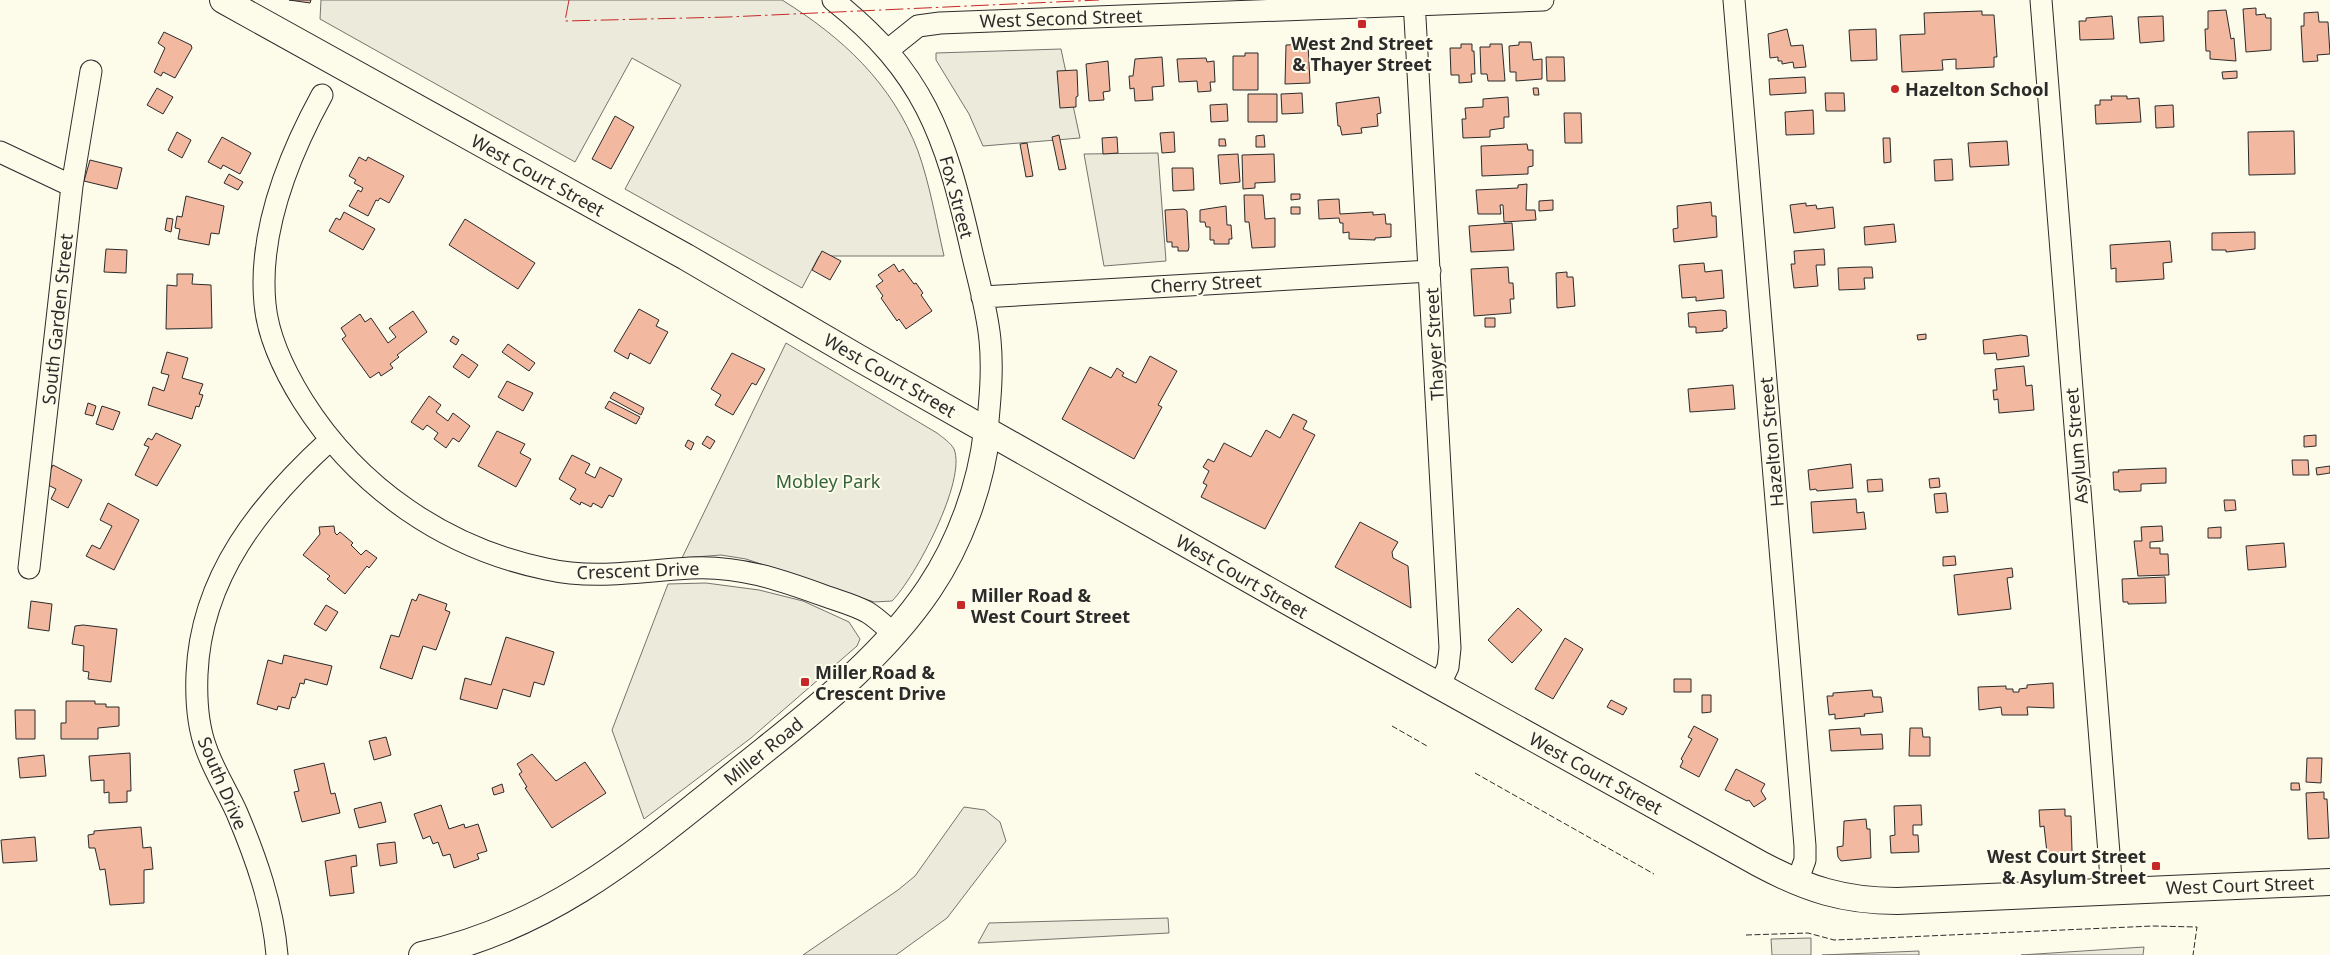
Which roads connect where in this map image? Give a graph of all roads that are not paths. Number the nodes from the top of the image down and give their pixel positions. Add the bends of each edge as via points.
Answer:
1 (223, 0) edge
2 (833, 0) edge
3 (1543, 0) edge
4 (1734, 0) edge
5 (2041, 0) edge
6 (1414, 3) edge
7 (888, 50) junction
8 (91, 70) dead end
9 (322, 95) dead end
10 (0, 152) edge
11 (72, 186) junction
12 (1430, 271) junction
13 (982, 297) junction
14 (987, 431) junction
15 (330, 440) junction
16 (30, 568) dead end
17 (894, 634) junction
18 (1439, 686) junction
19 (1797, 882) junction
20 (2330, 882) edge
21 (2112, 891) junction
22 (277, 955) edge
23 (422, 955) edge

1 - 14 main road, West Court Street via 678,252
2 - 7 street, Fox Street
3 - 6 street, West Second Street
4 - 19 street, Hazelton Street via 1805,846 1805,860
5 - 21 street, Asylum Street
6 - 7 street, West Second Street via 940,23 918,26
6 - 12 street, Thayer Street
7 - 13 street, Fox Street via 922,100 943,142
8 - 11 street, South Garden Street
9 - 15 street, Crescent Drive via 293,158 273,217 265,261 264,301 271,332 285,368
10 - 11 street
11 - 16 street, South Garden Street
12 - 13 street, Cherry Street
12 - 18 street, Thayer Street via 1450,648 1448,667
13 - 14 street, Fox Street via 991,357
14 - 17 main road, Miller Road via 977,483 953,544 930,588
14 - 18 main road, West Court Street
15 - 17 street, Crescent Drive via 351,464 394,501 451,536 495,556 549,570 582,574 705,568 750,572 865,611
15 - 22 street, South Drive via 257,516 231,555 208,608 197,665 196,696 201,733 253,855 271,916
17 - 23 main road, Miller Road via 819,706 607,873 571,897 512,927
18 - 19 main road, West Court Street
19 - 21 main road, West Court Street via 1837,896 1886,901
20 - 21 main road, West Court Street

